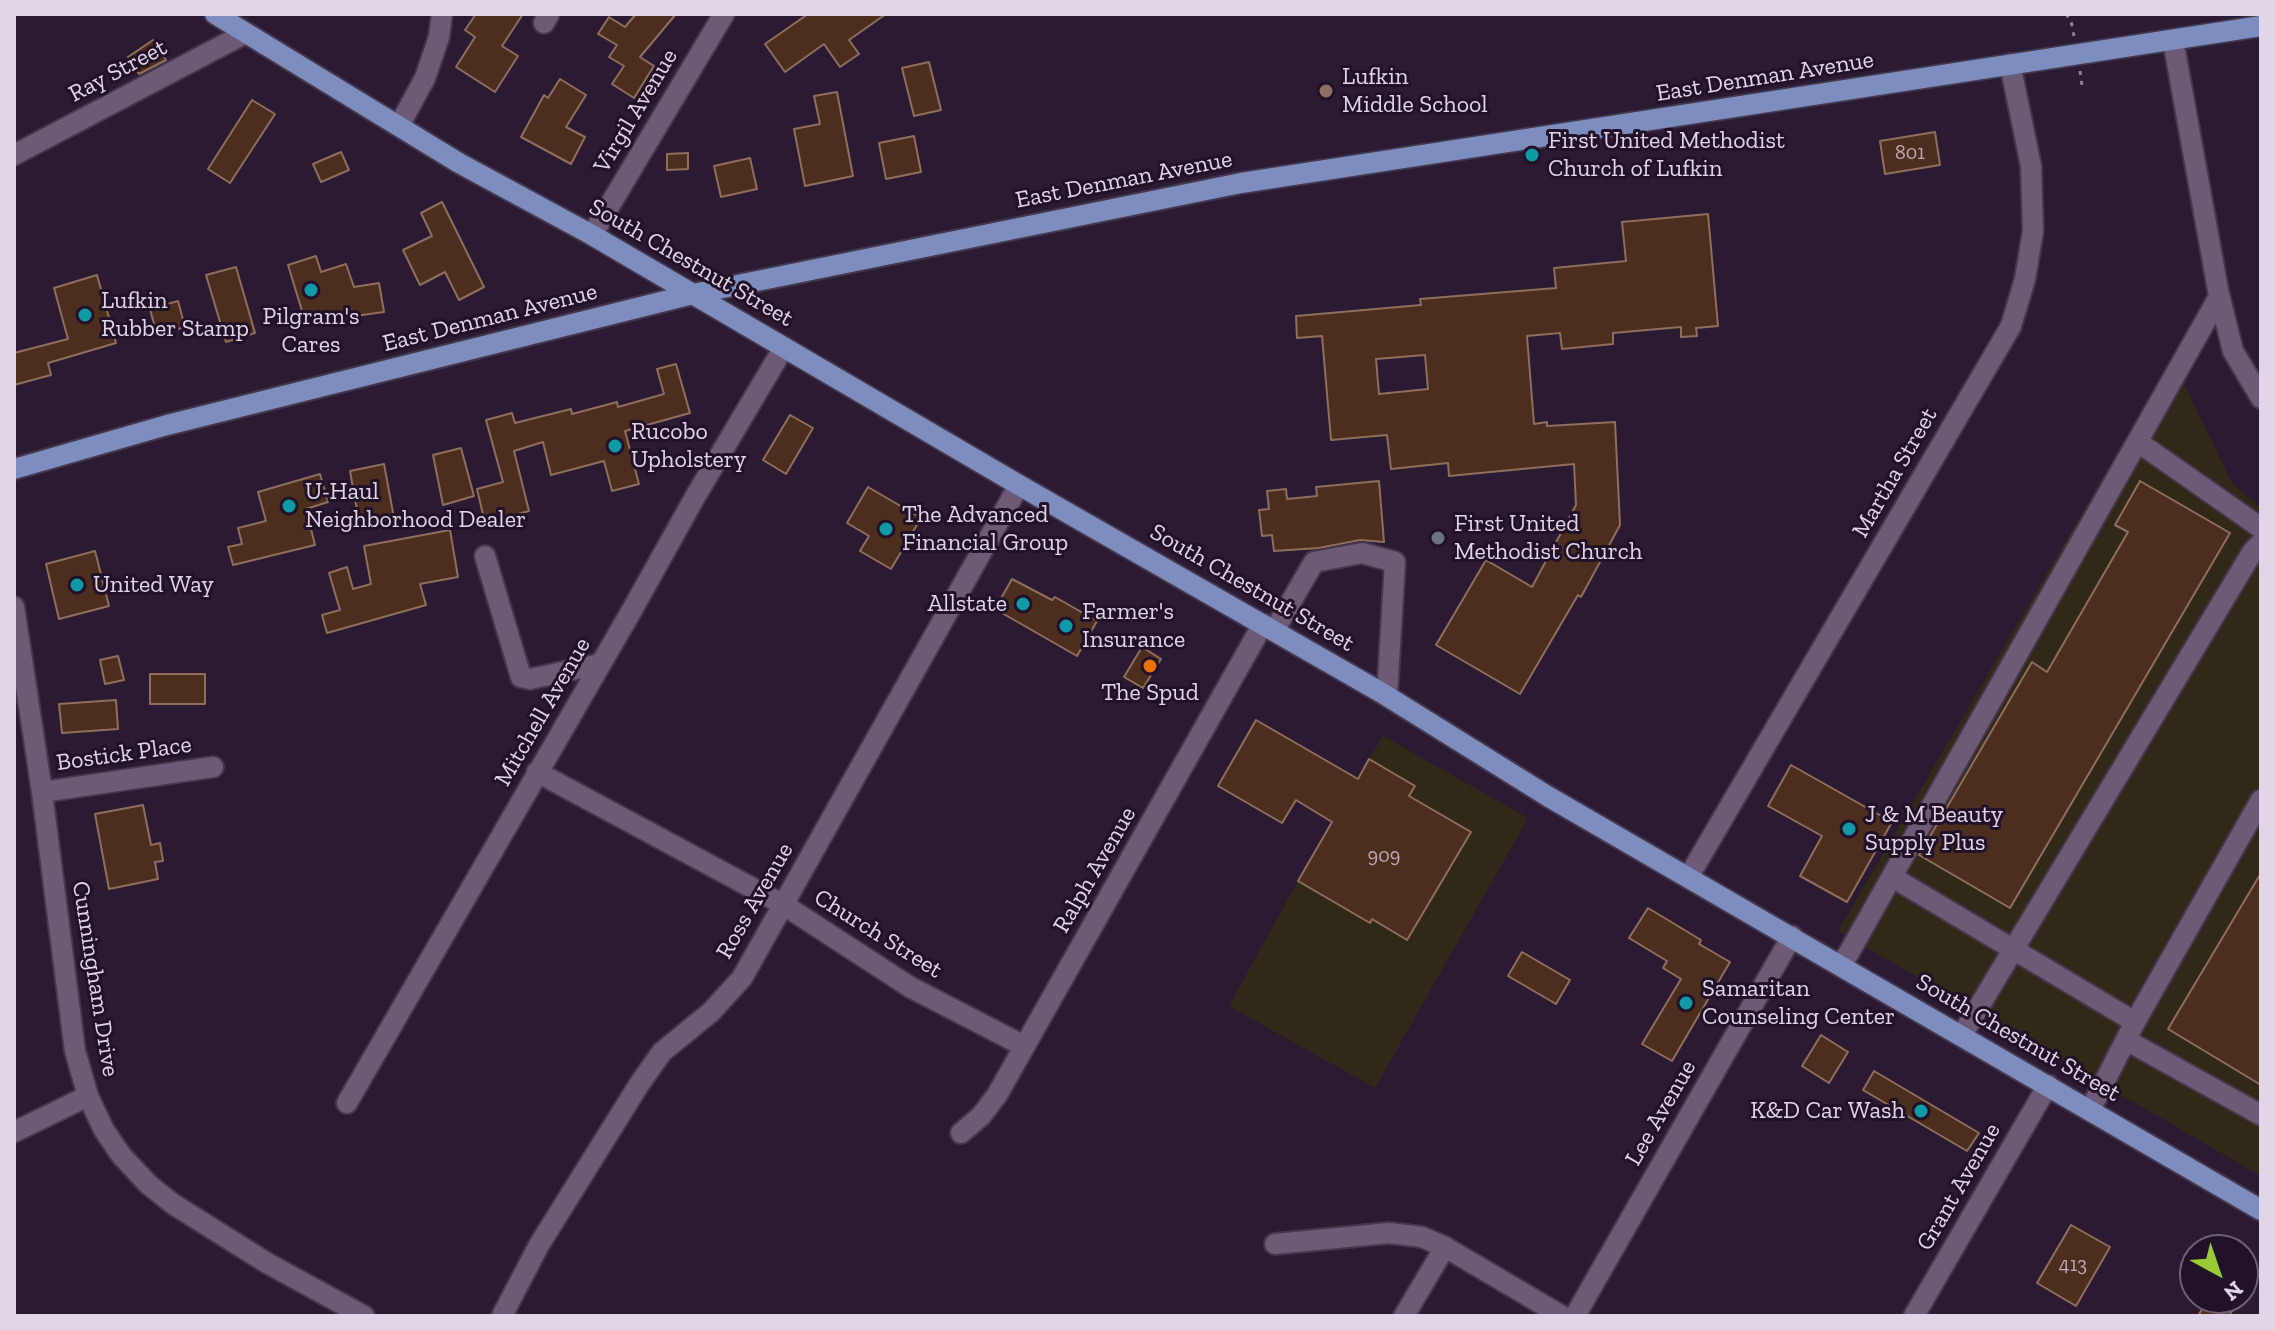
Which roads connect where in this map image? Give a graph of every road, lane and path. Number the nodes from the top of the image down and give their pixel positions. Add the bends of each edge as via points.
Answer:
1 (215, 14) edge
2 (442, 14) edge
3 (724, 14) edge
4 (2261, 26) edge
5 (246, 33) junction
6 (2173, 40) junction
7 (2010, 64) junction
8 (399, 126) junction
9 (14, 155) edge
10 (592, 235) junction
11 (693, 294) junction
12 (2219, 297) junction
13 (784, 347) junction
14 (2261, 398) edge
15 (2138, 442) junction
16 (14, 469) edge
17 (1019, 485) junction
18 (2261, 528) edge
19 (2261, 543) edge
20 (485, 556) dead end
21 (14, 607) edge
22 (1268, 627) junction
23 (600, 664) junction
24 (1387, 696) junction
25 (213, 767) dead end
26 (537, 772) junction
27 (42, 792) junction
28 (2261, 800) edge
29 (1689, 876) junction
30 (1892, 877) junction
31 (784, 905) junction
32 (1792, 936) junction
33 (2013, 949) junction
34 (1842, 965) junction
35 (2130, 1031) junction
36 (1962, 1035) junction
37 (1024, 1046) junction
38 (2048, 1085) junction
39 (88, 1096) junction
40 (347, 1103) dead end
41 (2090, 1110) junction
42 (2261, 1115) edge
43 (14, 1132) edge
44 (961, 1133) dead end
45 (2260, 1207) edge
46 (1275, 1244) dead end
47 (1445, 1247) junction
48 (364, 1316) edge
49 (502, 1316) edge
50 (1404, 1316) edge
51 (1562, 1316) edge
52 (1575, 1316) edge
53 (1914, 1316) edge

1 - 5 main road, South Chestnut Street
2 - 8 street via 425,78
3 - 10 street, Virgil Avenue
4 - 6 main road, East Denman Avenue
5 - 8 main road, South Chestnut Street
5 - 9 street, Ray Street
6 - 7 main road, East Denman Avenue
6 - 12 street
7 - 11 main road, East Denman Avenue via 1241,183
7 - 29 street, Martha Street via 2031,166 2033,231 2011,326
8 - 10 main road, South Chestnut Street
10 - 11 main road, South Chestnut Street
11 - 13 main road, South Chestnut Street
11 - 16 main road, East Denman Avenue via 167,425
12 - 14 street via 2233,351
12 - 15 street
13 - 17 main road, South Chestnut Street
13 - 23 street, Mitchell Avenue
15 - 18 street
15 - 30 street
17 - 22 main road, South Chestnut Street
17 - 31 street, Ross Avenue
19 - 33 street
20 - 23 street via 521,677
21 - 27 street, Cunningham Drive
22 - 24 main road, South Chestnut Street
22 - 24 street, Ralph Avenue via 1314,562 1362,553 1395,562
22 - 37 street, Ralph Avenue
23 - 26 street, Mitchell Avenue
24 - 29 main road, South Chestnut Street
25 - 27 street, Bostick Place
26 - 31 street, Church Street
26 - 40 street, Mitchell Avenue
27 - 39 street, Cunningham Drive via 75,1051
28 - 35 street
29 - 32 main road, South Chestnut Street
30 - 33 street
30 - 34 street
31 - 37 street, Church Street via 910,987
31 - 49 street, Ross Avenue via 742,978 662,1052 640,1083 539,1245
32 - 34 main road, South Chestnut Street
32 - 52 street, Lee Avenue
33 - 35 street
33 - 36 street
34 - 36 main road, South Chestnut Street
35 - 41 street
35 - 42 street
36 - 38 main road, South Chestnut Street
37 - 44 street, Ralph Avenue via 997,1095
38 - 41 main road, South Chestnut Street
38 - 53 street, Grant Avenue
39 - 43 street
39 - 48 street, Cunningham Drive via 121,1155 173,1204
41 - 45 main road, South Chestnut Street
46 - 47 street via 1389,1233 1422,1237
47 - 50 street
47 - 51 street

